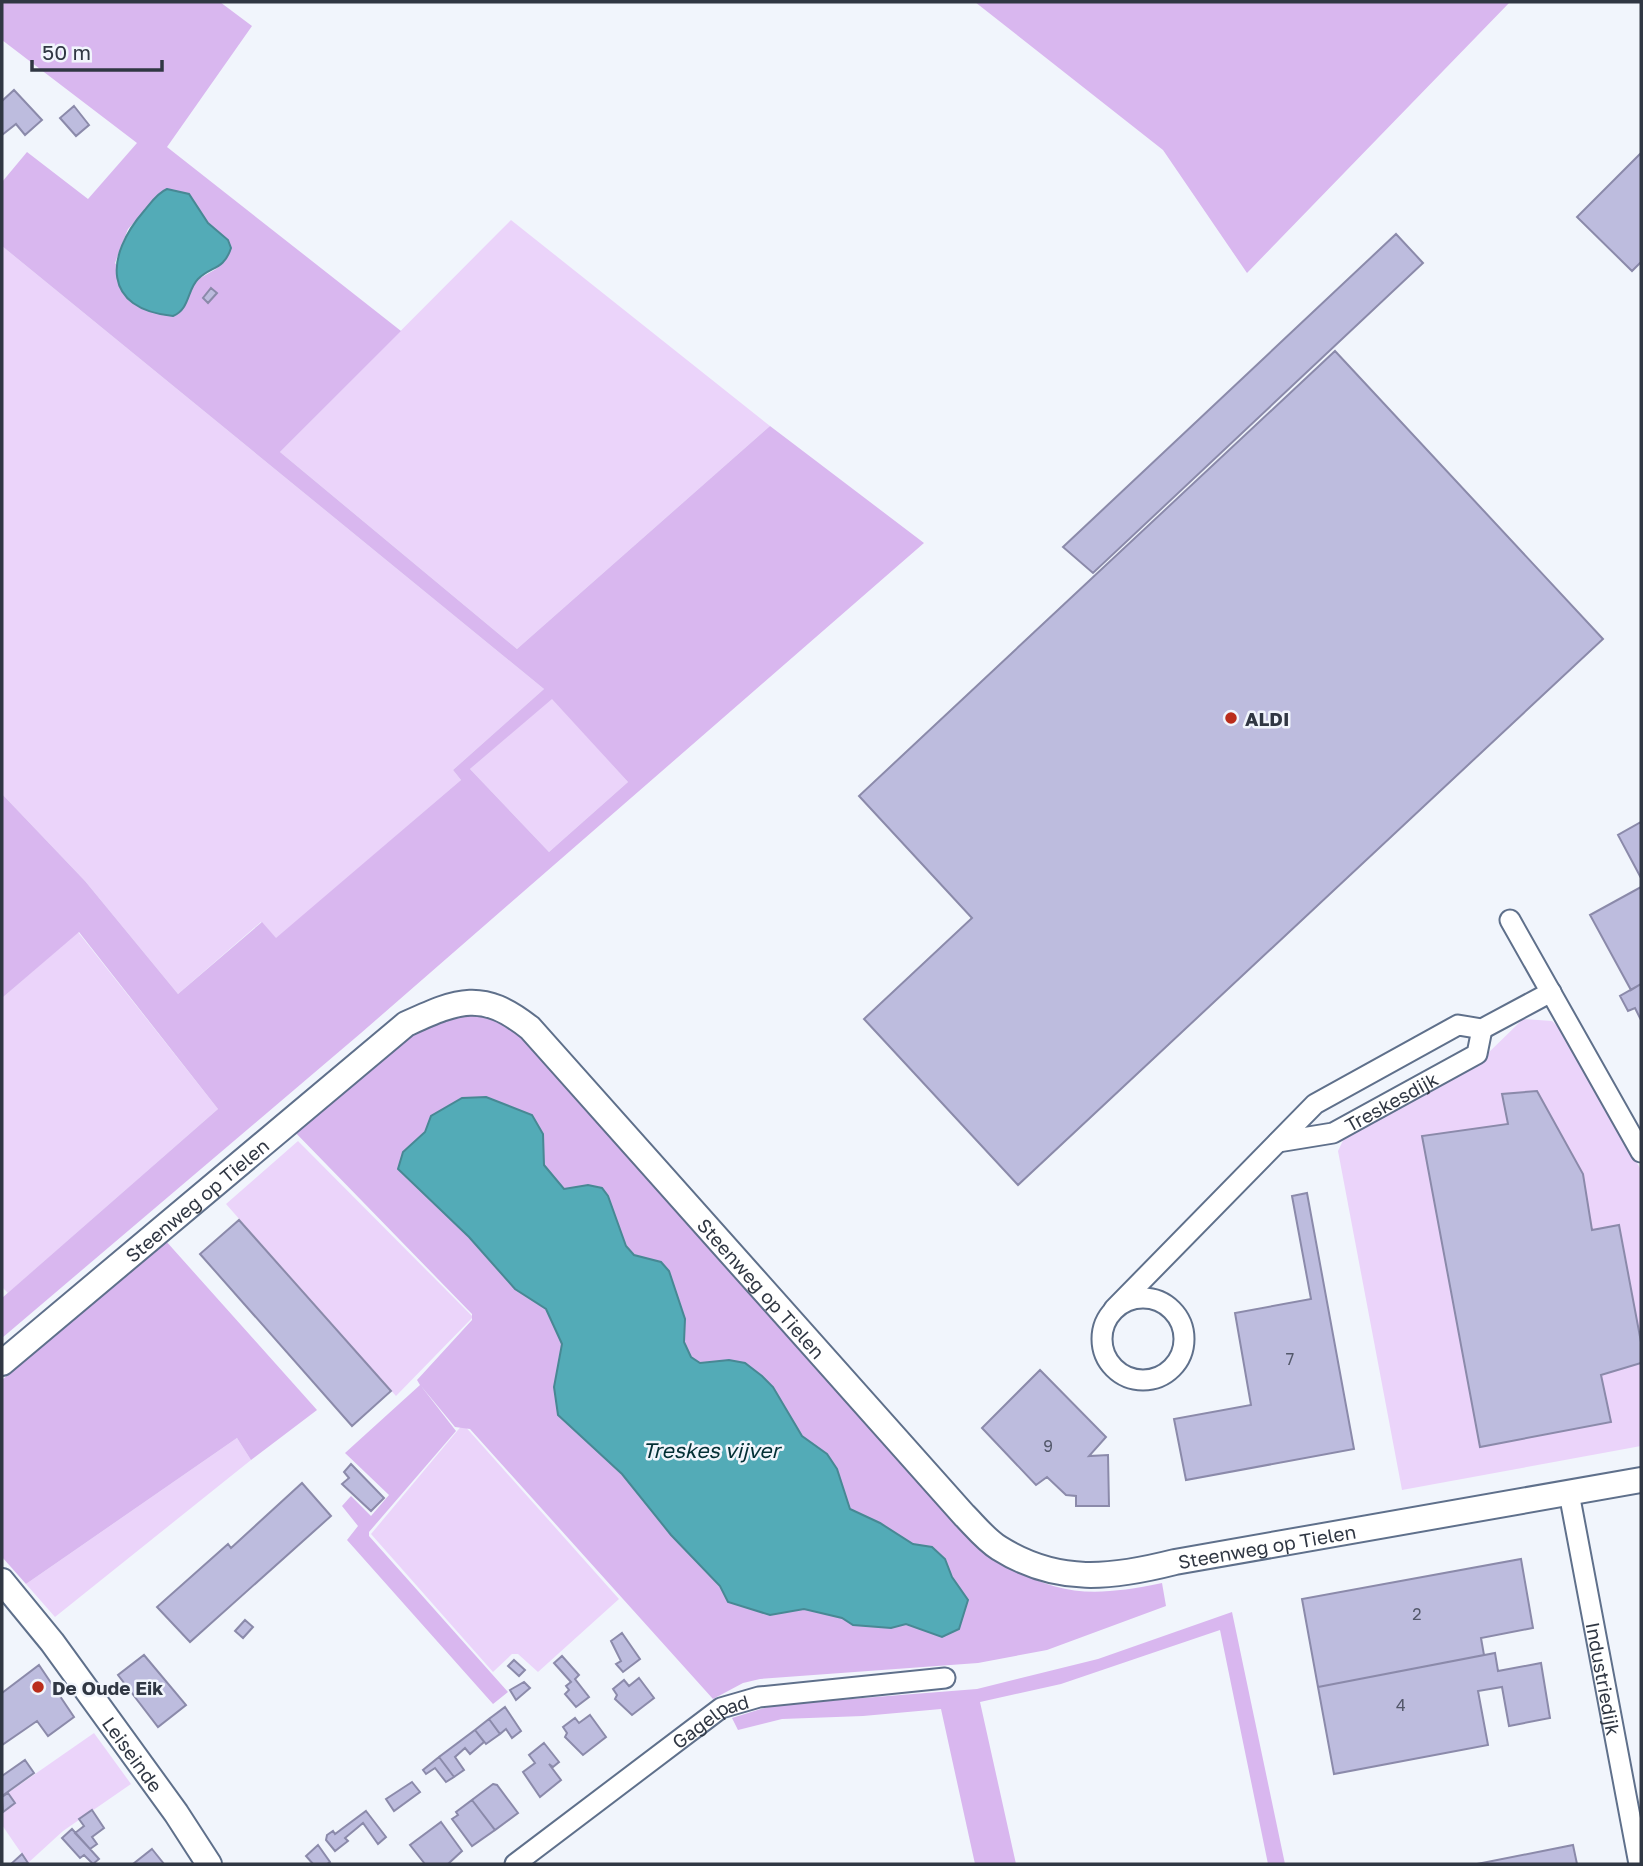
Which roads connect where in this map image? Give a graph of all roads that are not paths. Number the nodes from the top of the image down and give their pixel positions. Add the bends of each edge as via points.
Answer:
1 (1510, 920) dead end
2 (1551, 992) junction
3 (1482, 1029) junction
4 (1278, 1142) junction
5 (1641, 1152) edge
6 (1161, 1261) junction
7 (1170, 1308) junction
8 (1114, 1309) junction
9 (2, 1363) edge
10 (1641, 1480) edge
11 (1569, 1493) junction
12 (2, 1581) edge
13 (945, 1678) dead end
14 (209, 1864) edge
15 (515, 1864) edge
16 (1639, 1864) edge

1 - 2 street
2 - 3 street, Treskesdijk
2 - 5 street
3 - 4 street, Treskesdijk via 1458,1025 1315,1104
3 - 4 street, Treskesdijk via 1477,1054 1333,1133
4 - 6 street, Treskesdijk
6 - 7 street, Treskesdijk
6 - 8 street, Treskesdijk
7 - 8 street via 1148,1298
7 - 8 street, Treskesdijk via 1183,1329 1182,1352 1168,1372 1145,1380 1122,1374 1106,1355 1103,1331
9 - 11 street, Steenweg op Tielen via 405,1024 452,1003 478,1003 500,1009 530,1028 998,1548 1045,1569 1087,1578
10 - 11 street, Steenweg op Tielen
11 - 16 street, Industriedijk
12 - 14 street, Leiseinde via 52,1642
13 - 15 street, Gagelpad via 758,1697 721,1708

